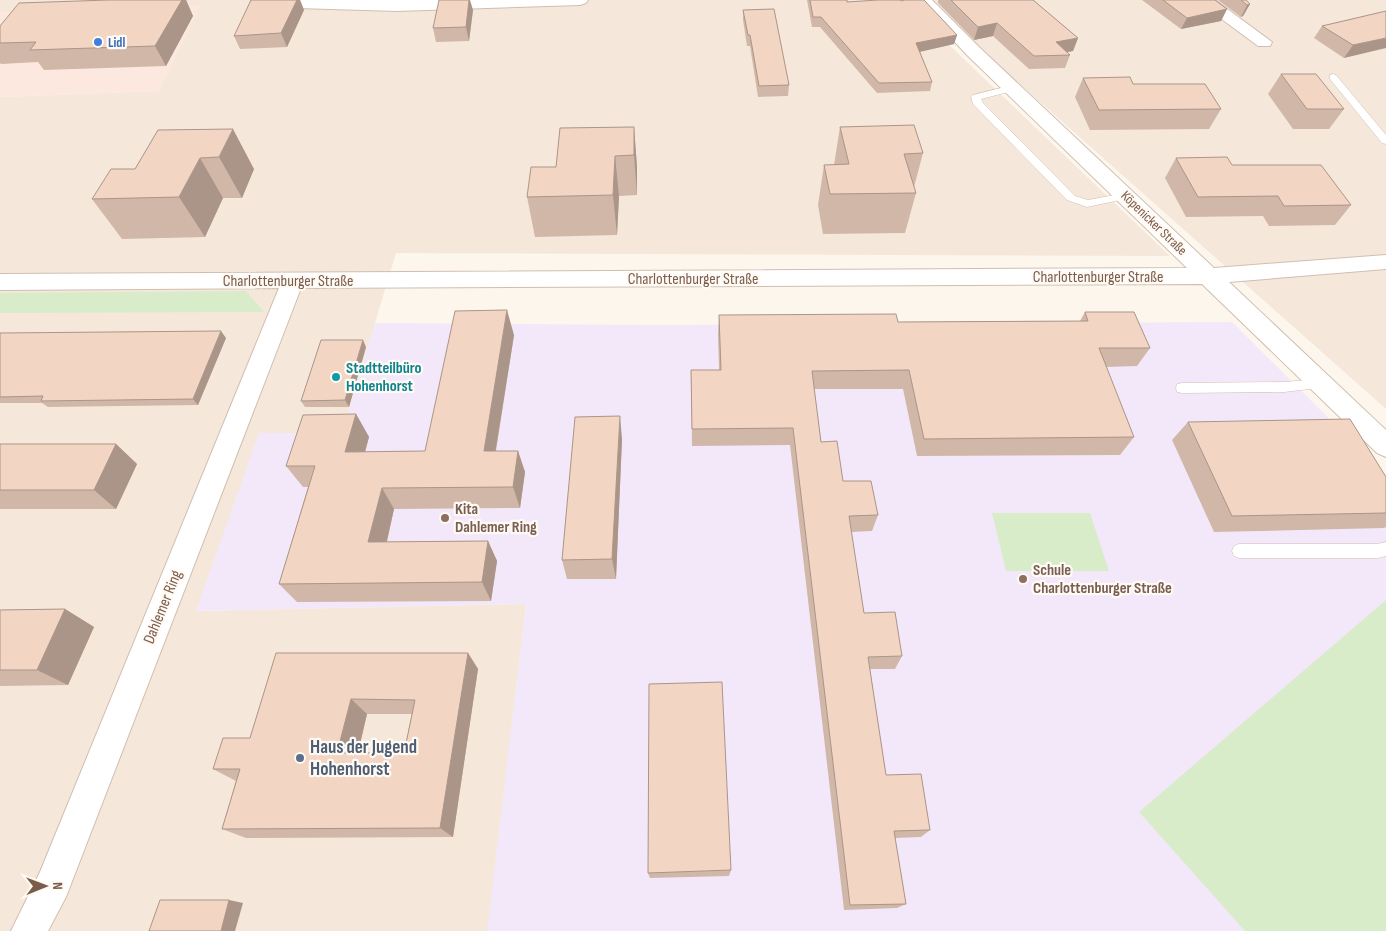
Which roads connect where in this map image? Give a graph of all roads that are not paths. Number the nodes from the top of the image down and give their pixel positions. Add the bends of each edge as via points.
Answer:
1 (262, 0) edge
2 (580, 0) edge
3 (923, 0) edge
4 (1204, 0) edge
5 (1264, 42) dead end
6 (1332, 77) dead end
7 (1013, 88) junction
8 (1386, 141) edge
9 (1125, 196) junction
10 (1386, 262) edge
11 (1209, 276) junction
12 (293, 281) junction
13 (0, 282) edge
14 (1321, 384) junction
15 (1182, 388) dead end
16 (1386, 446) edge
17 (1386, 549) edge
18 (1240, 551) dead end
19 (29, 931) edge

1 - 2 street via 397,6
3 - 7 street, Köpenicker Straße
4 - 5 street
6 - 8 lane
7 - 9 street, Köpenicker Straße
7 - 9 lane via 976,97 978,104 1071,198 1088,204
9 - 11 street, Köpenicker Straße
10 - 11 street, Charlottenburger Straße
11 - 12 street, Charlottenburger Straße
11 - 14 street, Köpenicker Straße
12 - 13 street, Charlottenburger Straße
12 - 19 street, Dahlemer Ring via 53,884
14 - 15 lane
14 - 16 street, Köpenicker Straße
17 - 18 lane

